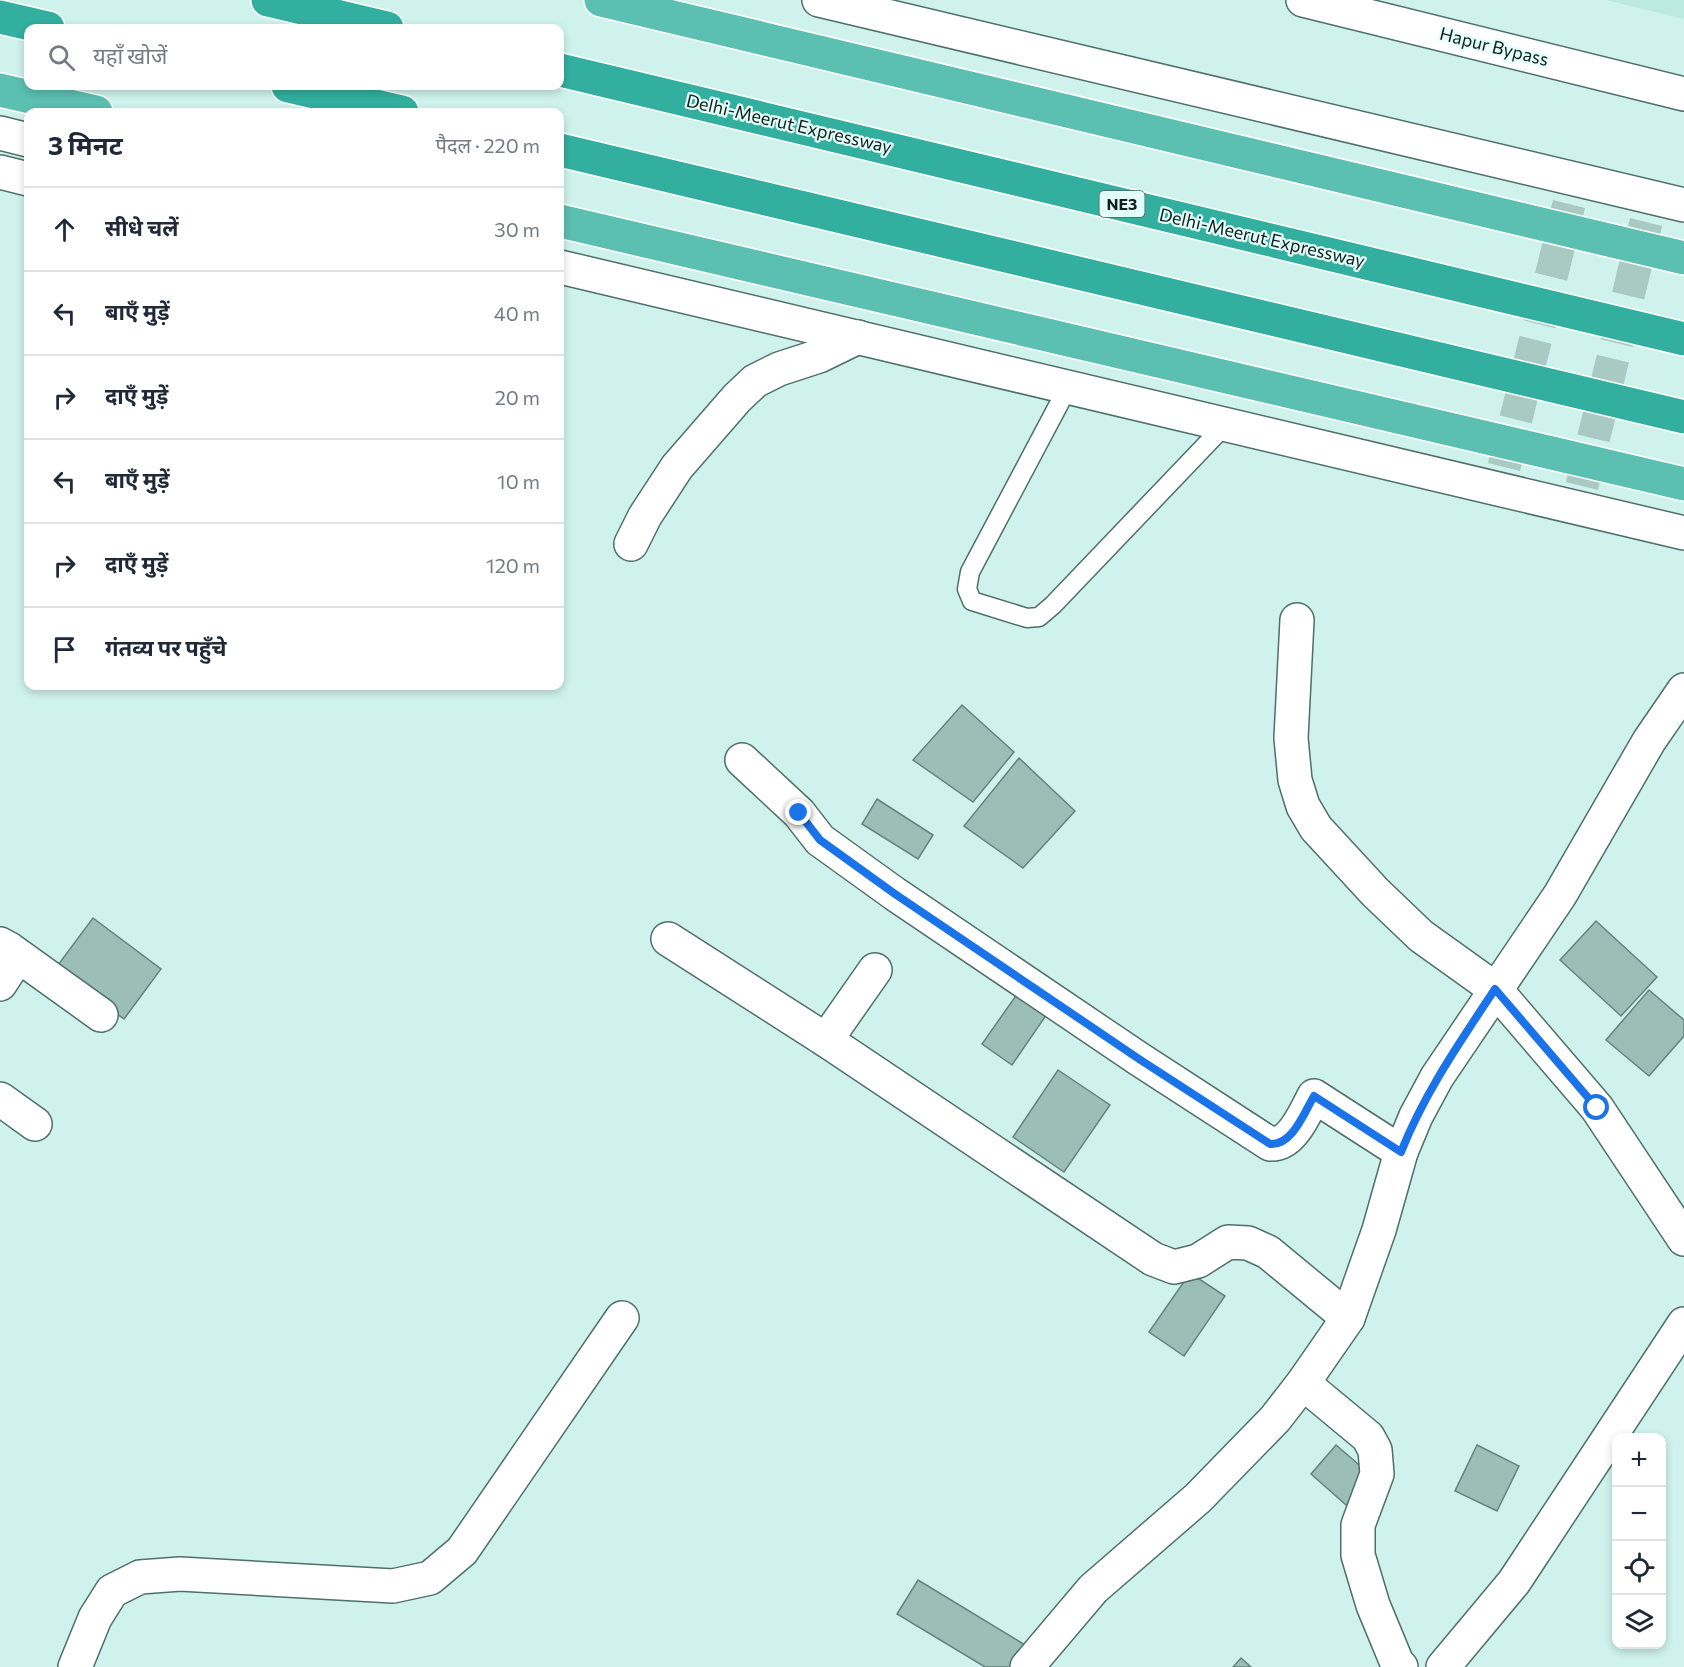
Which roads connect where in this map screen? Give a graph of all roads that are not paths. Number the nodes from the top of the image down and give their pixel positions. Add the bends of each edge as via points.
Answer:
1 (268, 0) edge
2 (601, 0) edge
3 (819, 0) edge
4 (1304, 0) edge
5 (0, 17) edge
6 (31, 24) edge
7 (370, 24) edge
8 (564, 71) edge
9 (0, 90) edge
10 (306, 90) edge
11 (1684, 94) edge
12 (79, 108) edge
13 (384, 108) edge
14 (0, 133) edge
15 (24, 139) edge
16 (564, 151) edge
17 (0, 172) edge
18 (24, 178) edge
19 (1684, 205) edge
20 (564, 222) edge
21 (1684, 258) edge
22 (564, 268) edge
23 (858, 337) junction
24 (1684, 339) edge
25 (1068, 387) junction
26 (1684, 417) edge
27 (1226, 424) junction
28 (1684, 484) edge
29 (1684, 533) edge
30 (631, 544) dead end
31 (1297, 620) dead end
32 (1684, 690) edge
33 (742, 760) dead end
34 (668, 939) dead end
35 (5, 946) edge
36 (875, 970) dead end
37 (0, 984) edge
38 (1495, 989) junction
39 (101, 1016) dead end
40 (826, 1040) junction
41 (0, 1099) edge
42 (35, 1124) dead end
43 (1401, 1152) junction
44 (1684, 1239) edge
45 (622, 1318) dead end
46 (1348, 1318) junction
47 (1684, 1324) edge
48 (1303, 1383) junction
49 (75, 1667) edge
50 (1027, 1667) edge
51 (1401, 1667) edge
52 (1443, 1667) edge

1 - 7 highway
2 - 21 highway
3 - 19 street via 1572,192 1649,210
4 - 11 street, Hapur Bypass
5 - 6 highway
8 - 24 highway, Delhi-Meerut Expressway / NE3
9 - 12 highway
10 - 13 highway
14 - 15 street
16 - 26 highway
17 - 18 street
20 - 28 highway
22 - 23 street
23 - 25 street
23 - 30 street via 755,381 677,467
25 - 27 street
25 - 27 lane via 970,572 967,589 972,601 1027,618 1039,617
27 - 29 street via 1502,478 1579,497
31 - 38 street via 1291,738 1295,780 1303,806 1316,828 1421,936
32 - 38 street via 1560,895
33 - 43 street via 799,813 820,840 1270,1144 1279,1145 1287,1140 1314,1096
34 - 40 street
35 - 37 street via 13,964
35 - 39 street
36 - 40 street
38 - 43 street via 1437,1077
38 - 44 street via 1597,1108
40 - 46 street via 1154,1259 1174,1267 1198,1262 1228,1242 1248,1243 1268,1252
41 - 42 street
43 - 46 street via 1380,1230
45 - 49 street via 462,1551 430,1578 393,1586 180,1574 140,1577 112,1590 95,1618
46 - 48 street
47 - 52 street via 1514,1582
48 - 50 street via 1275,1419 1198,1498 1093,1589
48 - 51 street via 1368,1437 1375,1450 1377,1474 1358,1525 1358,1555 1373,1605

